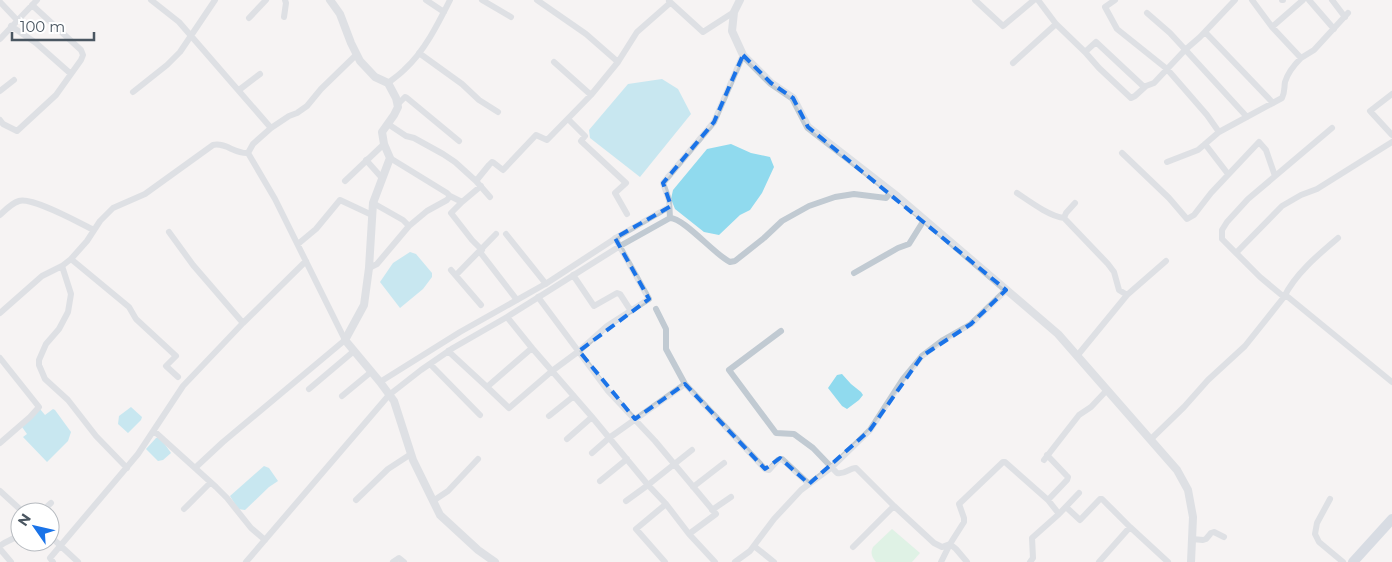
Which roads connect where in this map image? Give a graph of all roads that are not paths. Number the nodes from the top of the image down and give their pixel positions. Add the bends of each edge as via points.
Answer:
1 (151, 0) edge
2 (215, 0) edge
3 (266, 0) edge
4 (285, 0) edge
5 (330, 0) edge
6 (426, 0) edge
7 (450, 0) edge
8 (482, 0) edge
9 (537, 0) edge
10 (740, 0) edge
11 (974, 0) edge
12 (1034, 0) edge
13 (1038, 0) edge
14 (1115, 0) edge
15 (1235, 0) edge
16 (1252, 0) edge
17 (1303, 0) edge
18 (1309, 0) edge
19 (1332, 0) edge
20 (0, 2) edge
21 (35, 2) edge
22 (669, 2) edge
23 (444, 12) junction
24 (734, 12) junction
25 (1147, 13) dead end
26 (284, 17) dead end
27 (511, 17) dead end
28 (249, 18) dead end
29 (16, 20) junction
30 (1056, 24) junction
31 (11, 26) junction
32 (1272, 27) junction
33 (1334, 28) junction
34 (1205, 32) junction
35 (191, 35) junction
36 (0, 39) edge
37 (1185, 50) junction
38 (1085, 52) junction
39 (418, 53) junction
40 (356, 55) junction
41 (743, 55) junction
42 (1301, 58) junction
43 (554, 62) dead end
44 (618, 62) junction
45 (1013, 63) dead end
46 (1167, 69) junction
47 (71, 74) junction
48 (260, 74) dead end
49 (14, 80) dead end
50 (388, 83) junction
51 (1146, 86) junction
52 (239, 90) junction
53 (0, 91) edge
54 (133, 92) dead end
55 (1392, 94) edge
56 (592, 95) junction
57 (1273, 103) junction
58 (397, 105) junction
59 (498, 112) dead end
60 (1247, 117) junction
61 (568, 118) junction
62 (0, 120) edge
63 (388, 124) junction
64 (271, 128) junction
65 (1332, 128) dead end
66 (1219, 132) junction
67 (1392, 135) edge
68 (459, 142) dead end
69 (1392, 142) edge
70 (384, 144) junction
71 (1205, 144) junction
72 (248, 153) junction
73 (1122, 153) dead end
74 (390, 158) junction
75 (366, 160) junction
76 (1167, 162) dead end
77 (1228, 174) junction
78 (1275, 176) junction
79 (382, 178) junction
80 (476, 180) junction
81 (345, 181) dead end
82 (481, 186) junction
83 (891, 192) junction
84 (1016, 193) dead end
85 (450, 196) junction
86 (490, 197) dead end
87 (462, 202) junction
88 (373, 203) junction
89 (1075, 203) dead end
90 (669, 207) junction
91 (627, 214) dead end
92 (0, 215) edge
93 (372, 215) junction
94 (670, 218) junction
95 (1064, 218) junction
96 (924, 220) junction
97 (409, 226) junction
98 (94, 230) junction
99 (169, 232) dead end
100 (496, 234) dead end
101 (506, 234) dead end
102 (615, 238) junction
103 (1338, 238) dead end
104 (298, 244) junction
105 (620, 246) junction
106 (481, 251) junction
107 (1236, 253) junction
108 (71, 259) junction
109 (306, 260) junction
110 (1166, 261) dead end
111 (62, 266) junction
112 (369, 268) junction
113 (854, 273) dead end
114 (573, 276) junction
115 (546, 284) junction
116 (1006, 290) junction
117 (1127, 295) junction
118 (538, 297) junction
119 (1284, 297) junction
120 (517, 300) junction
121 (481, 305) dead end
122 (656, 309) dead end
123 (630, 311) junction
124 (0, 313) edge
125 (507, 317) junction
126 (243, 323) junction
127 (781, 331) dead end
128 (345, 340) junction
129 (532, 348) junction
130 (354, 351) junction
131 (448, 351) junction
132 (579, 351) junction
133 (1077, 356) junction
134 (0, 358) edge
135 (430, 364) junction
136 (552, 371) junction
137 (371, 372) junction
138 (178, 377) dead end
139 (380, 382) junction
140 (1392, 382) edge
141 (685, 384) junction
142 (487, 387) junction
143 (309, 389) dead end
144 (1107, 390) junction
145 (389, 394) junction
146 (342, 396) dead end
147 (574, 396) junction
148 (480, 416) dead end
149 (549, 416) dead end
150 (592, 417) junction
151 (634, 419) junction
152 (154, 430) junction
153 (609, 438) junction
154 (567, 439) dead end
155 (1150, 440) junction
156 (0, 443) edge
157 (692, 450) dead end
158 (592, 453) dead end
159 (411, 454) junction
160 (478, 459) dead end
161 (627, 459) junction
162 (724, 463) dead end
163 (674, 464) junction
164 (832, 467) junction
165 (127, 468) junction
166 (195, 468) junction
167 (600, 481) dead end
168 (210, 483) junction
169 (809, 484) junction
170 (648, 485) junction
171 (693, 487) junction
172 (0, 492) edge
173 (1079, 493) dead end
174 (731, 497) dead end
175 (1330, 498) dead end
176 (356, 500) dead end
177 (1048, 500) junction
178 (433, 501) junction
179 (626, 501) dead end
180 (12, 502) edge
181 (666, 504) junction
182 (894, 506) junction
183 (1066, 507) junction
184 (184, 508) dead end
185 (712, 510) junction
186 (1059, 514) junction
187 (1392, 519) edge
188 (1130, 527) junction
189 (690, 534) junction
190 (1224, 537) dead end
191 (1192, 539) junction
192 (265, 540) junction
193 (950, 544) junction
194 (61, 545) junction
195 (754, 546) junction
196 (0, 547) edge
197 (853, 547) dead end
198 (11, 562) edge
199 (53, 562) edge
200 (78, 562) edge
201 (246, 562) edge
202 (393, 562) edge
203 (404, 562) edge
204 (495, 562) edge
205 (665, 562) edge
206 (714, 562) edge
207 (735, 562) edge
208 (774, 562) edge
209 (941, 562) edge
210 (967, 562) edge
211 (1030, 562) edge
212 (1099, 562) edge
213 (1168, 562) edge
214 (1191, 562) edge
215 (1344, 562) edge
216 (1353, 562) edge

1 - 35 street
2 - 35 street
3 - 28 street
4 - 26 street
5 - 40 street via 340,14
6 - 23 street
7 - 23 street
8 - 27 street
9 - 44 street via 586,34
10 - 24 street
11 - 12 street via 1003,26
13 - 30 street
14 - 46 street via 1105,7 1117,29
15 - 34 street
16 - 32 street
17 - 32 street
18 - 33 street
19 - 33 street via 1347,15
20 - 29 street
21 - 29 street
21 - 47 street via 81,50 81,60
22 - 24 street via 703,32
22 - 44 street via 637,32
23 - 39 street
24 - 41 street via 732,30
25 - 37 street
29 - 31 street
30 - 38 street
30 - 45 street
31 - 36 street
31 - 47 street
32 - 42 street
33 - 42 street via 1314,50
34 - 37 street
34 - 57 street
35 - 52 street
35 - 54 street via 167,65
37 - 46 street
37 - 60 street
38 - 51 street via 1096,42 1142,86
38 - 51 street via 1131,98
39 - 50 street
39 - 59 street
40 - 50 street via 375,77
40 - 64 street via 307,106
41 - 83 street via 771,83 793,98 808,127
41 - 90 street via 714,122 664,183
42 - 57 street via 1291,68 1282,98
43 - 56 street
44 - 56 street
46 - 51 street via 1154,83
46 - 66 street
47 - 62 street via 56,95 17,131
48 - 52 street
49 - 53 street
50 - 58 street
52 - 64 street
55 - 67 street via 1370,111
56 - 61 street
57 - 60 street
58 - 63 street
58 - 68 street via 408,98
60 - 66 street
61 - 80 street via 547,140 536,135 503,170 492,162
61 - 91 street via 585,136 581,140 626,183 615,193
63 - 70 street via 382,132
63 - 80 street via 443,154
64 - 72 street
65 - 78 street
66 - 71 street
69 - 107 street via 1317,189 1282,206
70 - 74 street
70 - 75 street
71 - 76 street
71 - 77 street
72 - 98 street via 220,143 213,145 145,194 113,208
72 - 104 street
73 - 77 street via 1187,219
74 - 79 street
74 - 85 street
75 - 79 street
75 - 81 street
77 - 78 street via 1259,142 1266,150
78 - 107 street via 1248,199 1222,230 1222,239
79 - 88 street
80 - 82 street
82 - 86 street
82 - 87 street
83 - 94 street via 886,198 854,194 809,206 782,221 730,262 684,225
83 - 96 street
84 - 95 street via 1039,208
85 - 87 street
85 - 97 street
87 - 106 street via 451,213
88 - 93 street
88 - 97 street
89 - 95 street
90 - 94 street
90 - 102 street
92 - 98 street via 19,201 32,201
93 - 104 street via 340,200 316,229
93 - 112 street
94 - 105 street
95 - 117 street via 1108,264 1119,290
96 - 113 street via 909,244
96 - 116 street
97 - 112 street via 377,264
98 - 108 street
99 - 126 street via 193,266
100 - 106 street
101 - 115 street
102 - 105 street
102 - 115 street
103 - 119 street via 1314,258
104 - 109 street
105 - 114 street
105 - 123 street via 649,299
106 - 120 street
106 - 121 street via 453,272
107 - 119 street
108 - 111 street
108 - 138 street via 128,307 136,319 176,356 166,366
109 - 126 street
109 - 128 street
110 - 117 street
111 - 124 street via 42,276
111 - 165 street via 71,294 68,312 60,329 46,344 39,365 45,379 68,400
112 - 128 street via 364,305
114 - 118 street
114 - 123 street via 594,306 617,293
115 - 120 street
116 - 133 street via 1058,334
116 - 164 street via 970,324 922,356 870,430
117 - 133 street
118 - 125 street
118 - 132 street
119 - 140 street
119 - 155 street via 1245,346
120 - 139 street
122 - 141 street via 666,330 666,349
123 - 132 street
125 - 129 street
125 - 131 street
126 - 152 street via 184,386
127 - 164 street via 729,370 776,432 794,434
128 - 130 street
128 - 166 street
129 - 136 street
129 - 142 street
130 - 137 street
130 - 143 street
131 - 135 street
131 - 142 street
132 - 136 street
132 - 151 street via 608,391
133 - 144 street
134 - 156 street via 39,405
135 - 145 street
135 - 148 street
136 - 142 street via 509,408
136 - 147 street
137 - 139 street
137 - 146 street
139 - 145 street
141 - 151 street
141 - 169 street via 765,469 769,470 782,459
144 - 155 street
144 - 177 street via 1080,415 1046,458 1068,478
145 - 159 street
145 - 192 street
147 - 149 street
147 - 150 street
150 - 153 street
150 - 154 street
151 - 153 street
151 - 163 street
152 - 165 street
152 - 166 street
153 - 158 street
153 - 161 street
155 - 191 street via 1177,470 1188,490 1193,518
157 - 163 street
159 - 176 street via 388,469
159 - 178 street
160 - 178 street via 448,491
161 - 167 street
161 - 170 street
162 - 171 street
163 - 170 street
163 - 171 street
164 - 169 street
164 - 182 street via 840,474 856,468
165 - 194 street
166 - 168 street
168 - 184 street
168 - 192 street
169 - 195 street via 774,519
170 - 179 street
170 - 181 street
171 - 185 street
172 - 180 street
173 - 183 street
174 - 185 street
175 - 215 street via 1314,534
177 - 186 street
177 - 193 street via 1003,462 959,504 964,522
178 - 204 street via 440,515
181 - 189 street
181 - 205 street via 636,529
182 - 193 street via 934,543 942,547
182 - 197 street
183 - 186 street
183 - 188 street via 1080,520 1102,499
185 - 189 street via 716,514
186 - 211 street via 1032,538 1033,558
187 - 216 main road
188 - 212 street
188 - 213 street
189 - 206 street
190 - 191 street via 1214,532 1203,540
191 - 214 street
192 - 201 street
193 - 209 street
193 - 210 street
194 - 199 street via 50,558
194 - 200 street
195 - 207 street
195 - 208 street
196 - 198 street
202 - 203 street via 399,558

